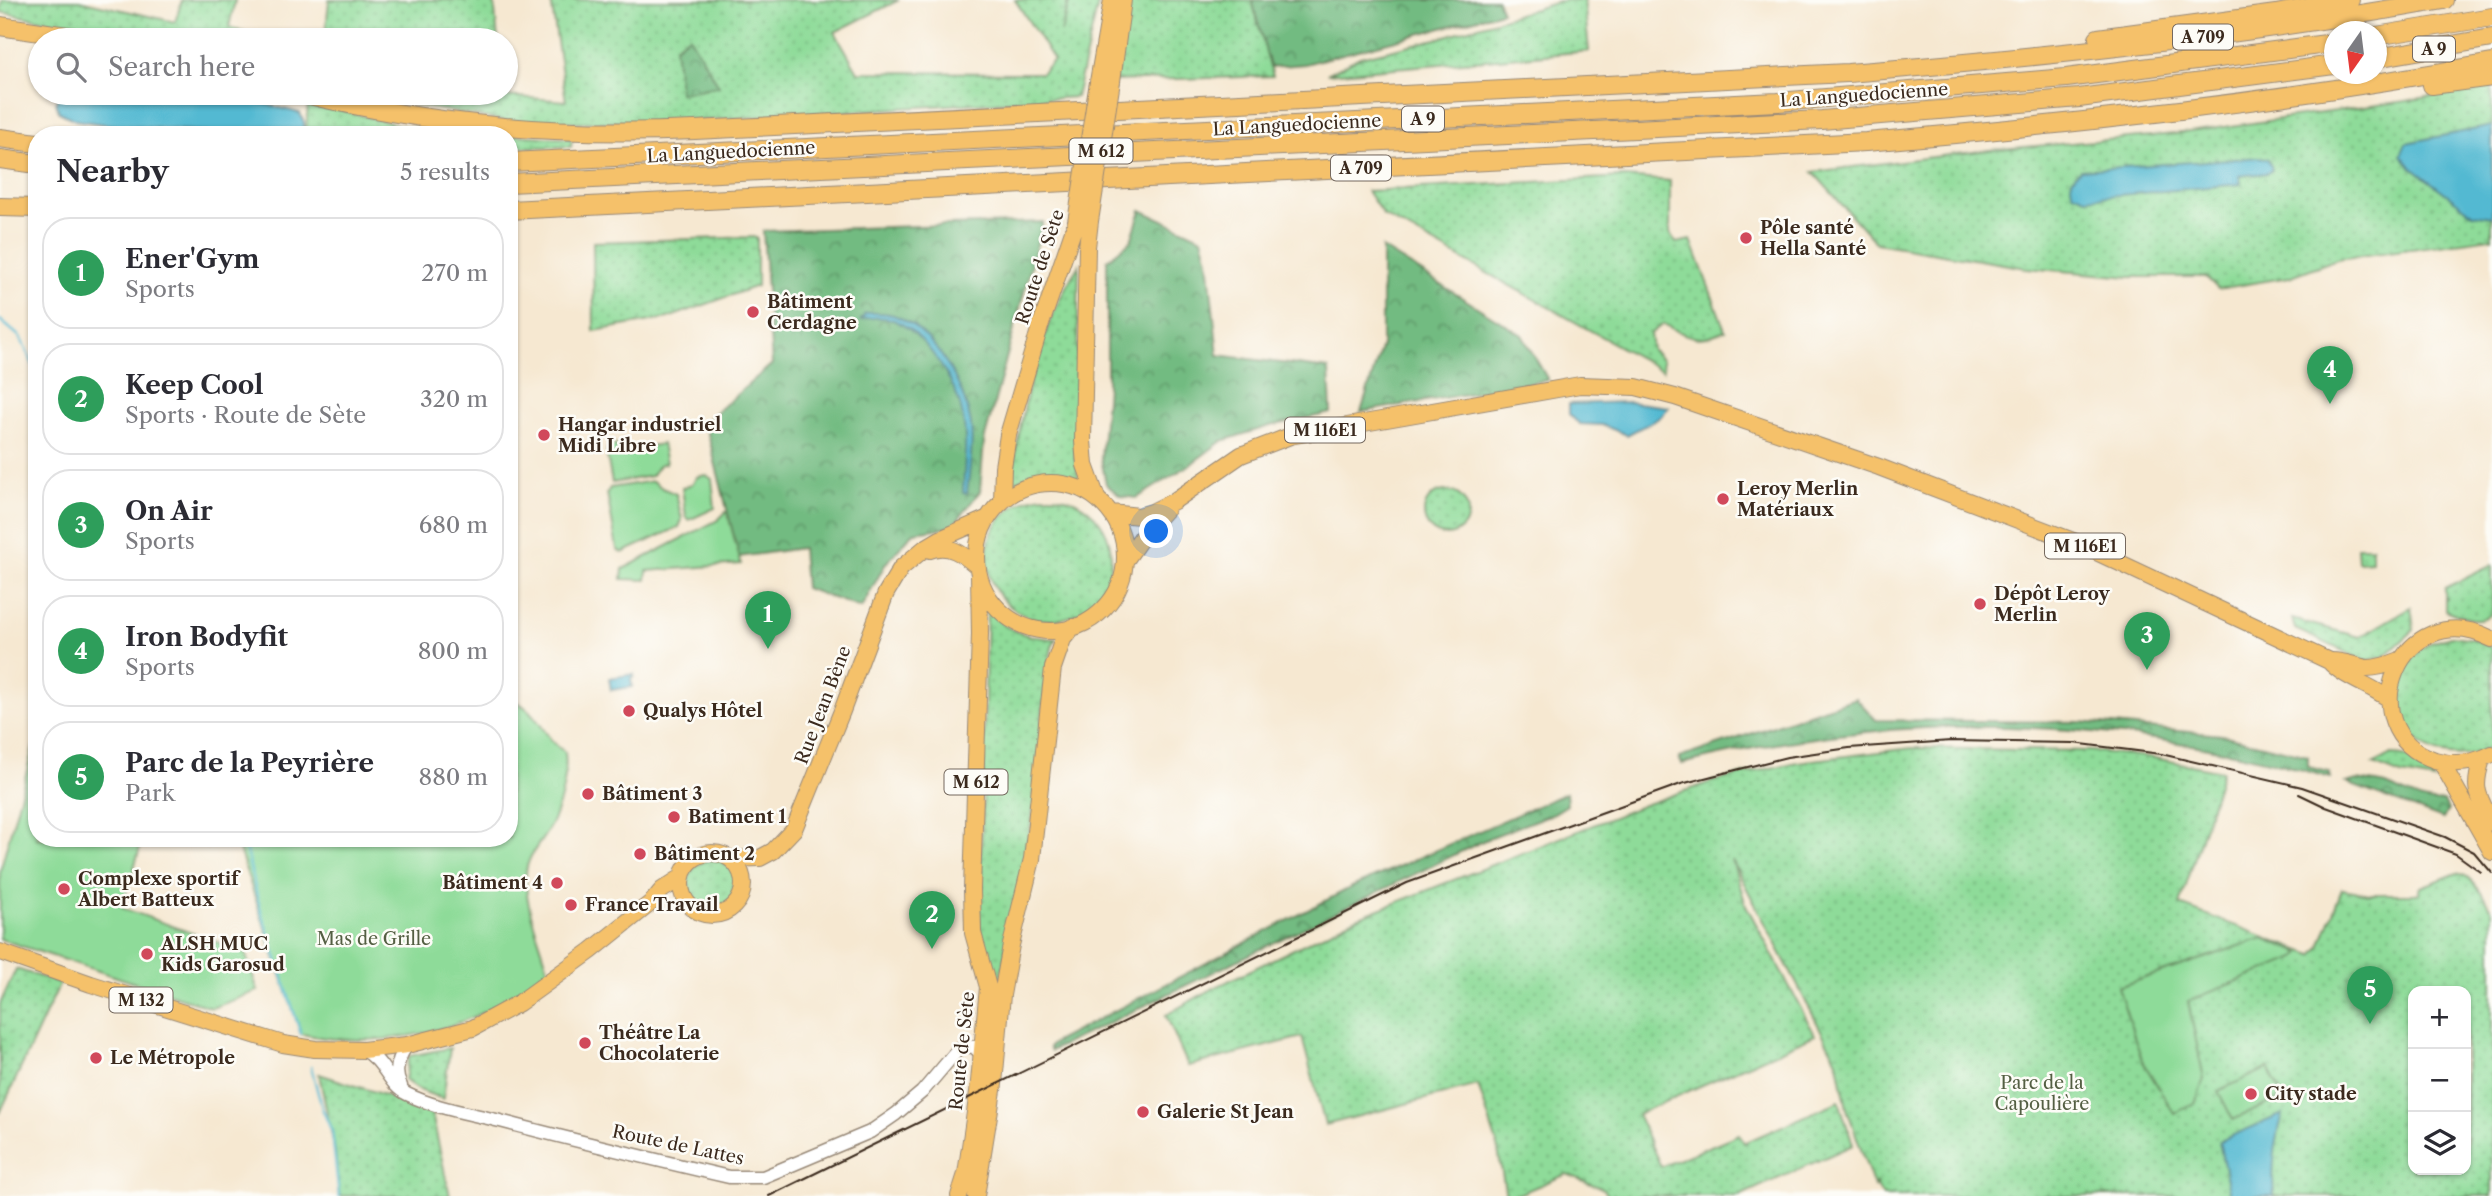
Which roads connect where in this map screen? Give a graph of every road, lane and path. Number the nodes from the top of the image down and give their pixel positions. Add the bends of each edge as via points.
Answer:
1 (1112, 0) edge
2 (1123, 0) edge
3 (2350, 0) edge
4 (2444, 0) edge
5 (2492, 16) edge
6 (0, 26) edge
7 (28, 30) edge
8 (2387, 34) edge
9 (2492, 38) edge
10 (2324, 44) edge
11 (2387, 56) edge
12 (2492, 63) edge
13 (2324, 66) edge
14 (1911, 68) junction
15 (2492, 77) edge
16 (1105, 81) junction
17 (354, 105) edge
18 (2212, 107) junction
19 (491, 126) edge
20 (518, 128) edge
21 (0, 138) edge
22 (28, 142) edge
23 (0, 159) edge
24 (518, 162) edge
25 (28, 163) edge
26 (518, 183) edge
27 (0, 207) edge
28 (28, 208) edge
29 (518, 210) edge
30 (1083, 222) junction
31 (1097, 498) junction
32 (1002, 501) junction
33 (1174, 501) junction
34 (1111, 513) junction
35 (988, 518) junction
36 (912, 558) junction
37 (1125, 561) junction
38 (978, 570) junction
39 (2492, 626) edge
40 (1073, 627) junction
41 (2476, 632) junction
42 (2492, 639) edge
43 (2400, 660) junction
44 (2329, 661) junction
45 (2390, 700) junction
46 (2487, 756) edge
47 (2441, 762) junction
48 (2492, 822) edge
49 (2487, 836) edge
50 (2492, 852) edge
51 (760, 858) junction
52 (730, 859) junction
53 (681, 877) junction
54 (743, 881) junction
55 (652, 902) junction
56 (687, 902) junction
57 (0, 952) edge
58 (407, 1045) junction
59 (363, 1049) junction
60 (983, 1056) junction
61 (408, 1095) junction
62 (959, 1196) edge
63 (976, 1196) edge

1 - 16 main road, Route de Sète / M 612
2 - 16 main road, Route de Sète / M 612
3 - 14 highway
4 - 14 highway, A 709 via 2165,42
5 - 8 highway, A 9
6 - 7 highway
9 - 11 highway, A 9
10 - 24 highway, La Languedocienne / A 9 via 2066,78 1778,102
12 - 18 highway, A 709
13 - 26 highway, La Languedocienne / A 9 via 2079,98 1835,120
14 - 20 highway, A 709 via 639,132
15 - 18 highway via 2313,100
16 - 30 main road, Route de Sète / M 612, bridge
17 - 19 highway, A 709
18 - 29 highway, A 709 via 2017,129 1786,147
21 - 22 highway
23 - 25 highway
27 - 28 highway
30 - 31 main road, Route de Sète / M 612 via 1083,441
30 - 32 main road, Route de Sète / M 612 via 1040,330 1008,435
31 - 32 main road via 1059,483 1019,489
31 - 34 main road
32 - 35 main road
33 - 34 main road, M 116E1 via 1139,516
33 - 37 main road, M 116E1
33 - 44 main road, M 116E1 via 1241,455 1290,436 1580,385 1636,387 1879,467 2073,541
34 - 37 main road via 1124,544
35 - 36 main road, Rue Jean Bène via 940,539
35 - 38 main road via 977,549
36 - 38 main road via 939,547 954,549
36 - 51 main road, Rue Jean Bène via 886,593 794,829
37 - 40 main road via 1113,597 1096,615
38 - 40 main road via 986,593 1015,621 1053,631
38 - 60 main road, Route de Sète / M 612 via 972,889 973,933 988,987
39 - 41 main road
40 - 63 main road, Route de Sète via 1063,639 1053,668 1032,859 1002,995
41 - 42 main road
41 - 43 main road via 2457,629 2432,634
43 - 44 main road, M 116E1 via 2368,668
43 - 45 main road
44 - 45 main road, M 116E1
45 - 47 main road via 2405,738 2422,754
46 - 47 main road via 2469,762
46 - 48 main road via 2476,785
47 - 49 main road
49 - 50 main road
51 - 52 main road
51 - 54 main road, Rue Jean Bène
52 - 53 main road via 703,854 687,865
52 - 54 main road
53 - 55 main road
53 - 56 main road
54 - 56 main road via 740,898 724,912 706,915
55 - 56 main road
55 - 58 main road via 519,1003 473,1028
57 - 59 main road, M 132 via 284,1044
58 - 59 main road, M 132
58 - 61 street via 397,1079
59 - 61 street
60 - 61 street, Route de Lattes via 974,1047 964,1046 922,1092 881,1125 790,1167 750,1179
60 - 62 main road, Route de Sète / M 612

